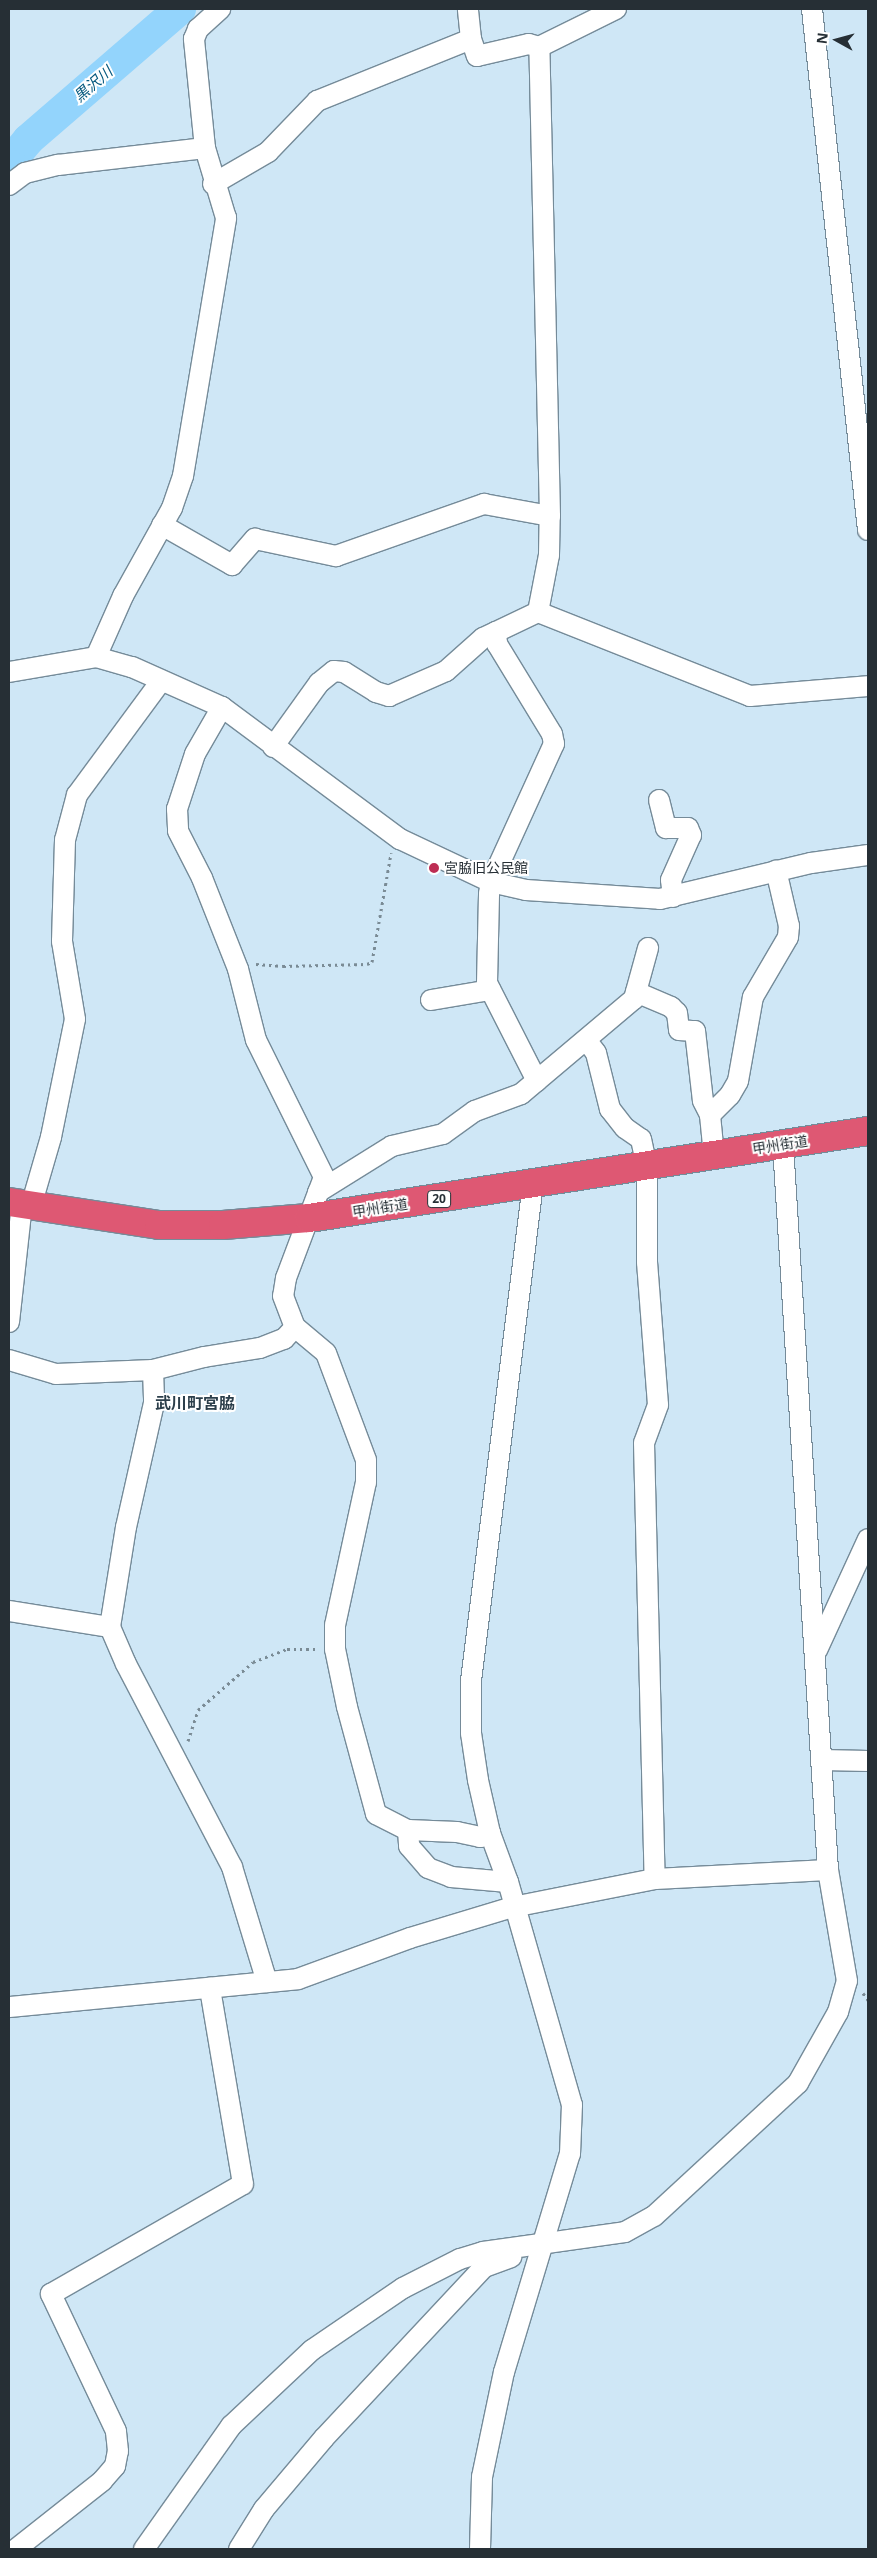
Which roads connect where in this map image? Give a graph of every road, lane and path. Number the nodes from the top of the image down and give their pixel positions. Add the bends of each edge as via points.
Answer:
1 (468, 9) edge
2 (616, 9) edge
3 (812, 9) edge
4 (216, 10) edge
5 (471, 39) junction
6 (539, 47) junction
7 (205, 148) junction
8 (213, 184) junction
9 (9, 185) edge
10 (550, 516) junction
11 (162, 525) junction
12 (868, 530) edge
13 (538, 612) junction
14 (496, 632) junction
15 (96, 657) junction
16 (9, 672) edge
17 (161, 681) junction
18 (868, 686) edge
19 (222, 707) junction
20 (273, 747) junction
21 (659, 800) dead end
22 (400, 839) junction
23 (868, 855) edge
24 (776, 870) junction
25 (491, 882) junction
26 (673, 897) junction
27 (648, 948) dead end
28 (236, 965) junction
29 (490, 990) junction
30 (636, 992) junction
31 (431, 1000) dead end
32 (586, 1040) junction
33 (537, 1081) junction
34 (710, 1115) junction
35 (868, 1131) edge
36 (783, 1144) junction
37 (714, 1156) junction
38 (647, 1167) junction
39 (533, 1184) junction
40 (318, 1192) junction
41 (21, 1204) edge
42 (308, 1218) junction
43 (9, 1322) edge
44 (295, 1327) junction
45 (9, 1360) edge
46 (153, 1370) junction
47 (868, 1539) edge
48 (9, 1611) edge
49 (110, 1627) junction
50 (335, 1648) junction
51 (816, 1652) junction
52 (822, 1760) junction
53 (868, 1761) edge
54 (177, 1763) junction
55 (408, 1830) junction
56 (490, 1833) junction
57 (828, 1870) junction
58 (655, 1879) junction
59 (508, 1882) junction
60 (513, 1908) junction
61 (267, 1982) junction
62 (210, 1988) junction
63 (9, 2008) edge
64 (543, 2246) junction
65 (16, 2549) edge
66 (144, 2549) edge
67 (239, 2549) edge
68 (480, 2549) edge

1 - 5 street
2 - 6 street
3 - 12 street
4 - 7 street via 198,28 194,39
5 - 6 street via 477,56 529,44
5 - 8 street via 318,101 268,152
6 - 10 street
7 - 8 street
7 - 9 street via 58,165 25,173
8 - 11 street via 224,205 226,218 183,476
10 - 11 street via 484,504 336,556 255,539 232,565
10 - 13 street via 548,555
11 - 15 street via 123,596
13 - 14 street
13 - 18 street via 750,696
14 - 20 street via 483,638 446,671 389,696 376,692 344,672 334,671 319,683
14 - 25 street via 497,644 552,734 554,744
15 - 16 street
15 - 17 street
17 - 19 street
17 - 41 street via 88,779 77,796 70,821 65,840 62,941 75,1019 51,1137
19 - 20 street
19 - 28 street via 195,754 177,810 178,832 202,878
20 - 22 street
21 - 26 street via 666,828 688,828 691,835 671,880
22 - 25 street
22 - 28 path via 390,854 382,887 372,962
23 - 24 street
24 - 26 street
24 - 34 street via 789,926 788,937 753,997 738,1081 730,1095
25 - 26 street via 526,890 614,897
25 - 29 street via 487,973
27 - 30 street
28 - 40 street via 256,1040 324,1177
29 - 31 street
29 - 33 street
30 - 32 street via 634,999
30 - 34 street via 671,1007 677,1013 679,1030 695,1031 703,1101
32 - 33 street
32 - 38 street via 596,1053 610,1108 625,1128 642,1140
33 - 40 street via 521,1094 475,1112 443,1134 392,1146
34 - 37 street
35 - 36 highway, 甲州街道 / 20
36 - 37 highway, 甲州街道 / 20
36 - 51 street
37 - 38 highway, 甲州街道 / 20
38 - 39 highway, 甲州街道 / 20
38 - 58 street via 647,1262 658,1405 644,1443
39 - 42 highway, 甲州街道 / 20
39 - 56 street via 471,1681 472,1733
40 - 42 street
41 - 42 highway, 甲州街道 / 20 via 159,1225
41 - 43 street
42 - 44 street via 286,1278 283,1296
44 - 46 street via 284,1339 260,1348
44 - 50 street via 326,1353 366,1460 366,1482 335,1625
45 - 46 street via 56,1374
46 - 49 street via 154,1403 126,1527
47 - 51 street
48 - 49 street
49 - 54 street
50 - 54 path via 287,1649 253,1662 198,1710 186,1755
50 - 55 street via 376,1814
51 - 52 street
52 - 53 street
52 - 57 street
54 - 61 street via 232,1868
55 - 56 street via 458,1832 480,1837
55 - 59 street via 409,1846 428,1868 451,1877
56 - 59 street
57 - 58 street
57 - 64 street via 847,1981 838,2012 798,2083 654,2216 625,2232
58 - 60 street
59 - 60 street
60 - 61 street via 410,1938 298,1979
60 - 64 street via 572,2105 570,2154
61 - 62 street
62 - 63 street
62 - 65 street via 243,2184 51,2294 116,2431 118,2451 115,2466 102,2481
64 - 66 street via 483,2252 460,2259 403,2288 312,2350 231,2426
64 - 67 street via 484,2267 324,2438 264,2509
64 - 68 street via 504,2372 484,2468

